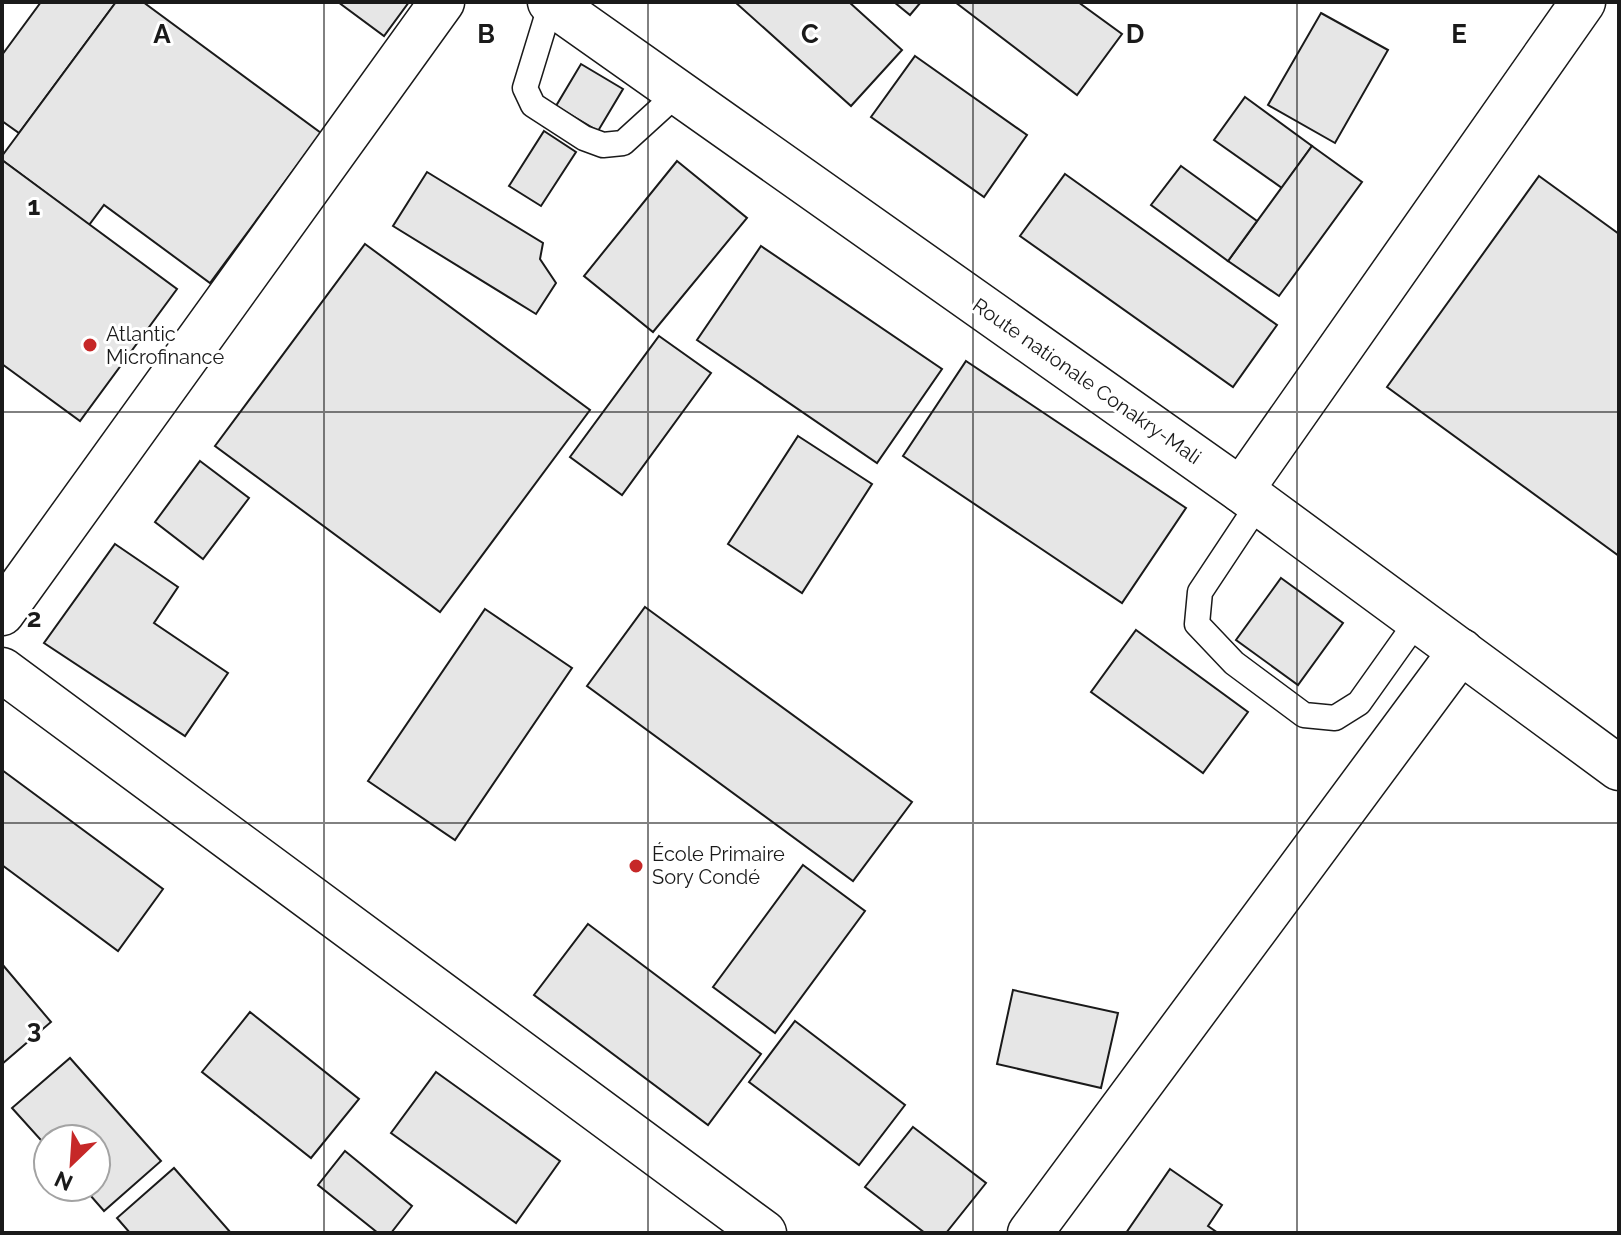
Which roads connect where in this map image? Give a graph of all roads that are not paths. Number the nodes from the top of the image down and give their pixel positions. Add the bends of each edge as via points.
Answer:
1 (442, 2) edge
2 (1583, 2) edge
3 (551, 3) edge
4 (679, 92) junction
5 (1250, 496) junction
6 (2, 613) edge
7 (1418, 620) junction
8 (1461, 651) junction
9 (2, 670) edge
10 (1619, 768) edge
11 (764, 1233) edge
12 (1030, 1233) edge

1 - 6 main road
2 - 5 main road
3 - 4 main road, Route nationale Conakry-Mali
3 - 4 lane via 525,88 533,105 603,145 623,143
4 - 5 main road, Route nationale Conakry-Mali
5 - 7 main road, Route nationale Conakry-Mali
5 - 7 lane via 1200,592 1197,624 1234,663 1304,715 1335,718 1359,703
7 - 8 main road, Route nationale Conakry-Mali
8 - 10 main road, Route nationale Conakry-Mali
8 - 12 main road
9 - 11 main road

